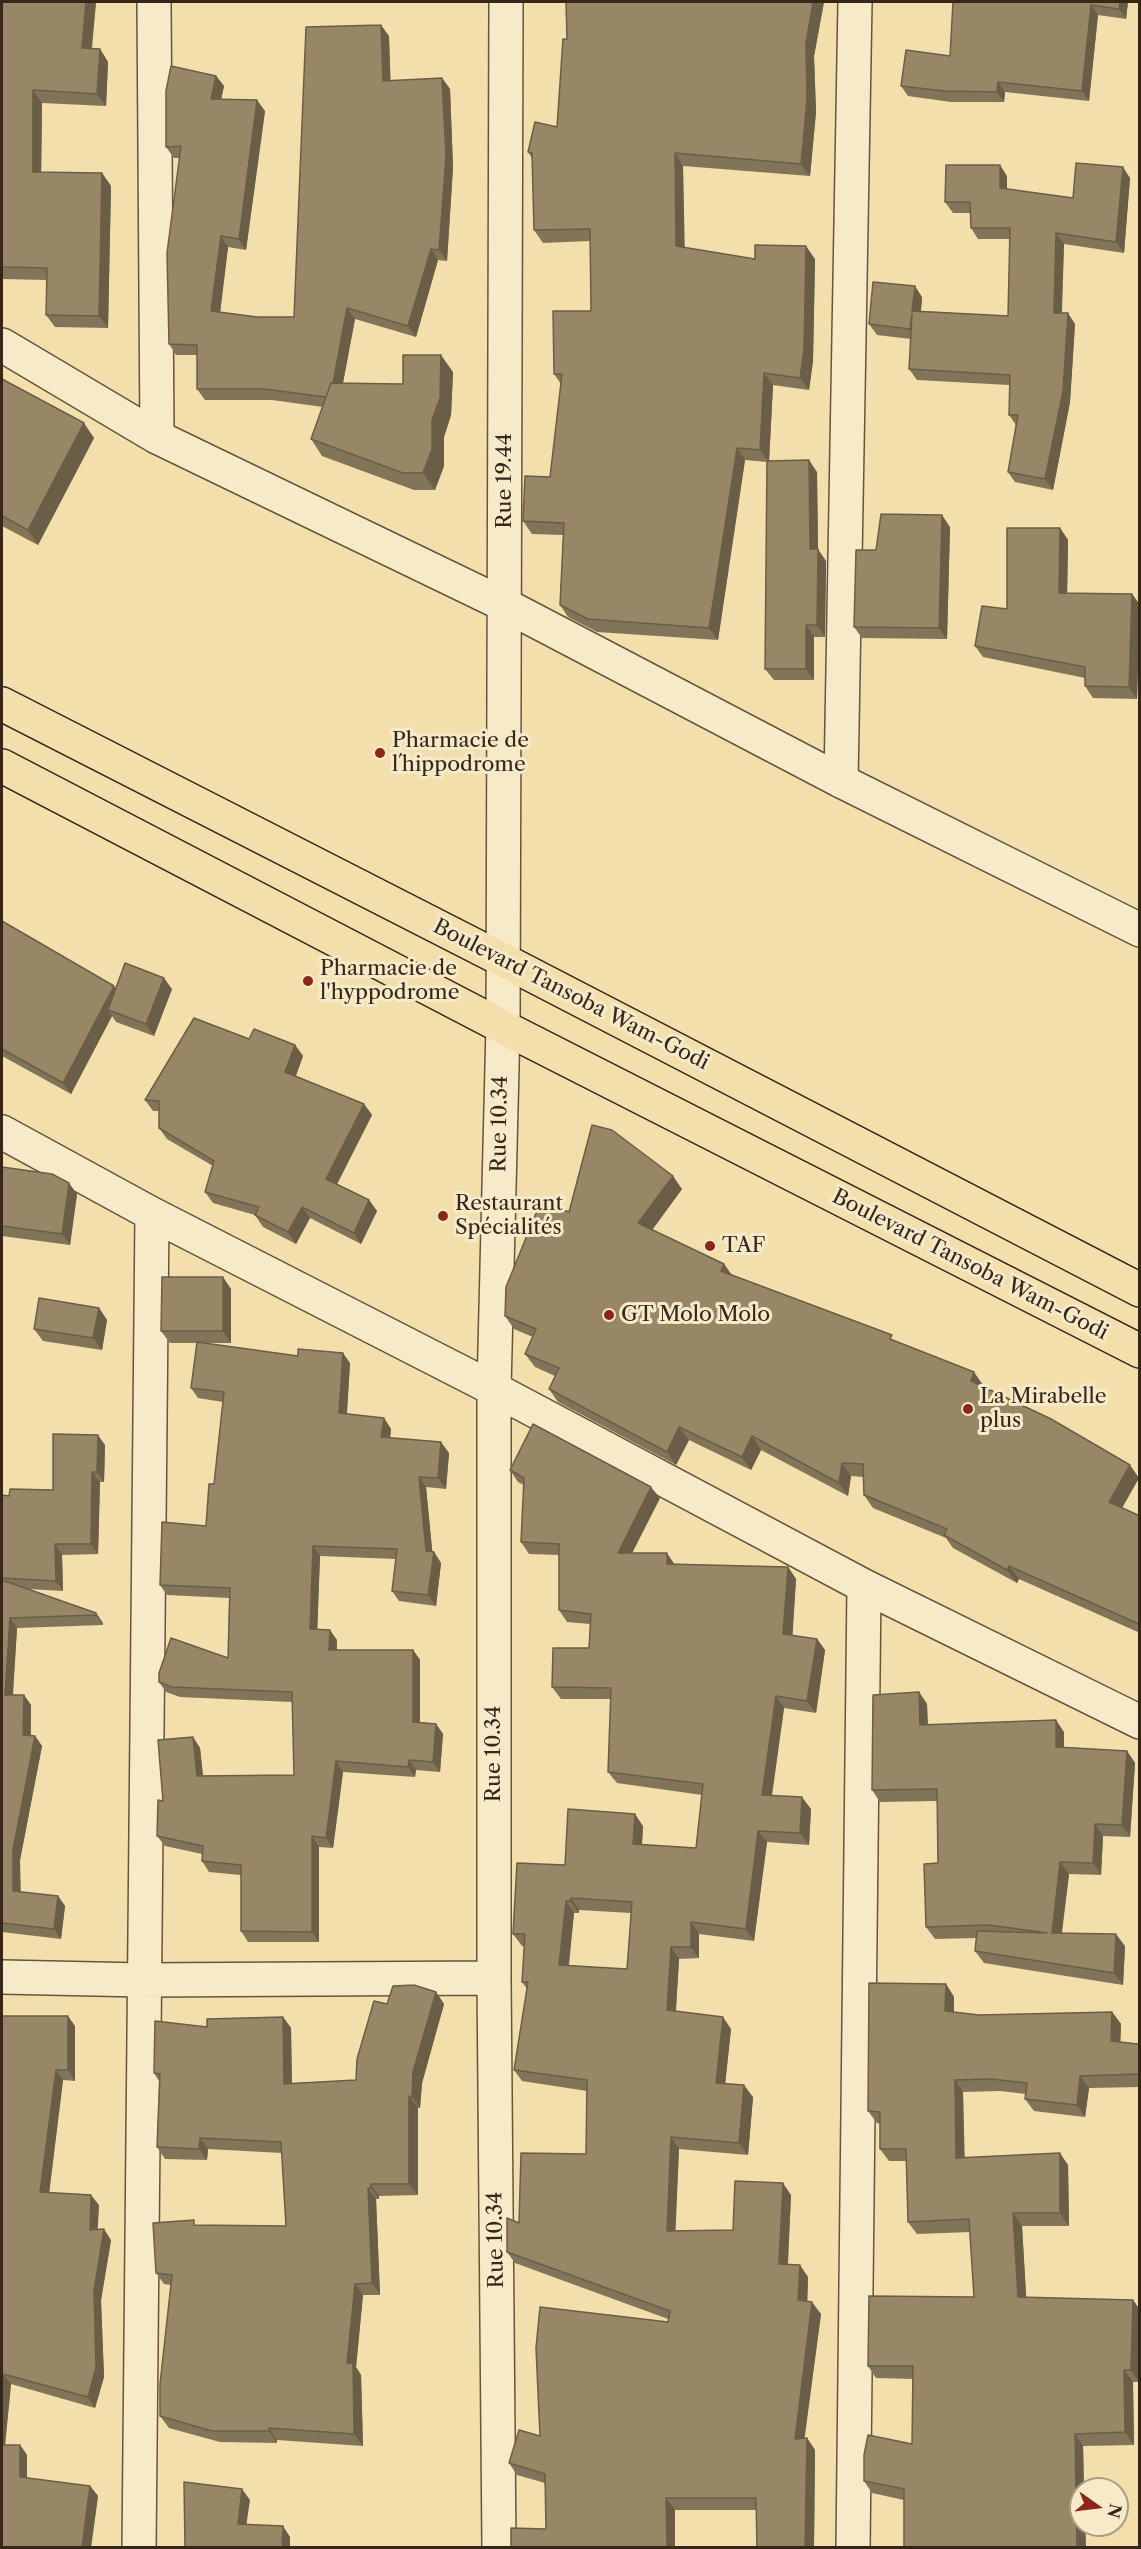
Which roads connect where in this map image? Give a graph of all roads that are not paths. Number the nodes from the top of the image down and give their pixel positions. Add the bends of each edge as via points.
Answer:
1 (154, 2) edge
2 (506, 2) edge
3 (855, 2) edge
4 (2, 345) edge
5 (157, 437) junction
6 (505, 605) junction
7 (2, 704) edge
8 (2, 766) edge
9 (841, 781) junction
10 (1140, 930) edge
11 (503, 960) junction
12 (503, 1027) junction
13 (2, 1132) edge
14 (152, 1214) junction
15 (1140, 1290) edge
16 (1140, 1351) edge
17 (494, 1389) junction
18 (864, 1586) junction
19 (1140, 1722) edge
20 (2, 1977) edge
21 (494, 1978) junction
22 (142, 1980) junction
23 (139, 2547) edge
24 (499, 2547) edge
25 (853, 2547) edge

1 - 5 street
2 - 6 street, Rue 19.44
3 - 9 street
4 - 5 street
5 - 6 street
6 - 9 street
6 - 11 street, Rue 19.44
7 - 11 main road, Boulevard Tansoba Wam-Godi
8 - 12 main road, Boulevard Tansoba Wam-Godi
9 - 10 street
11 - 12 street, Rue 10.34
11 - 15 main road, Boulevard Tansoba Wam-Godi
12 - 16 main road, Boulevard Tansoba Wam-Godi
12 - 17 street, Rue 10.34
13 - 14 street
14 - 17 street
14 - 22 street
17 - 18 street
17 - 21 street, Rue 10.34
18 - 19 street
18 - 25 street
20 - 22 street
21 - 22 street
21 - 24 street, Rue 10.34
22 - 23 street

